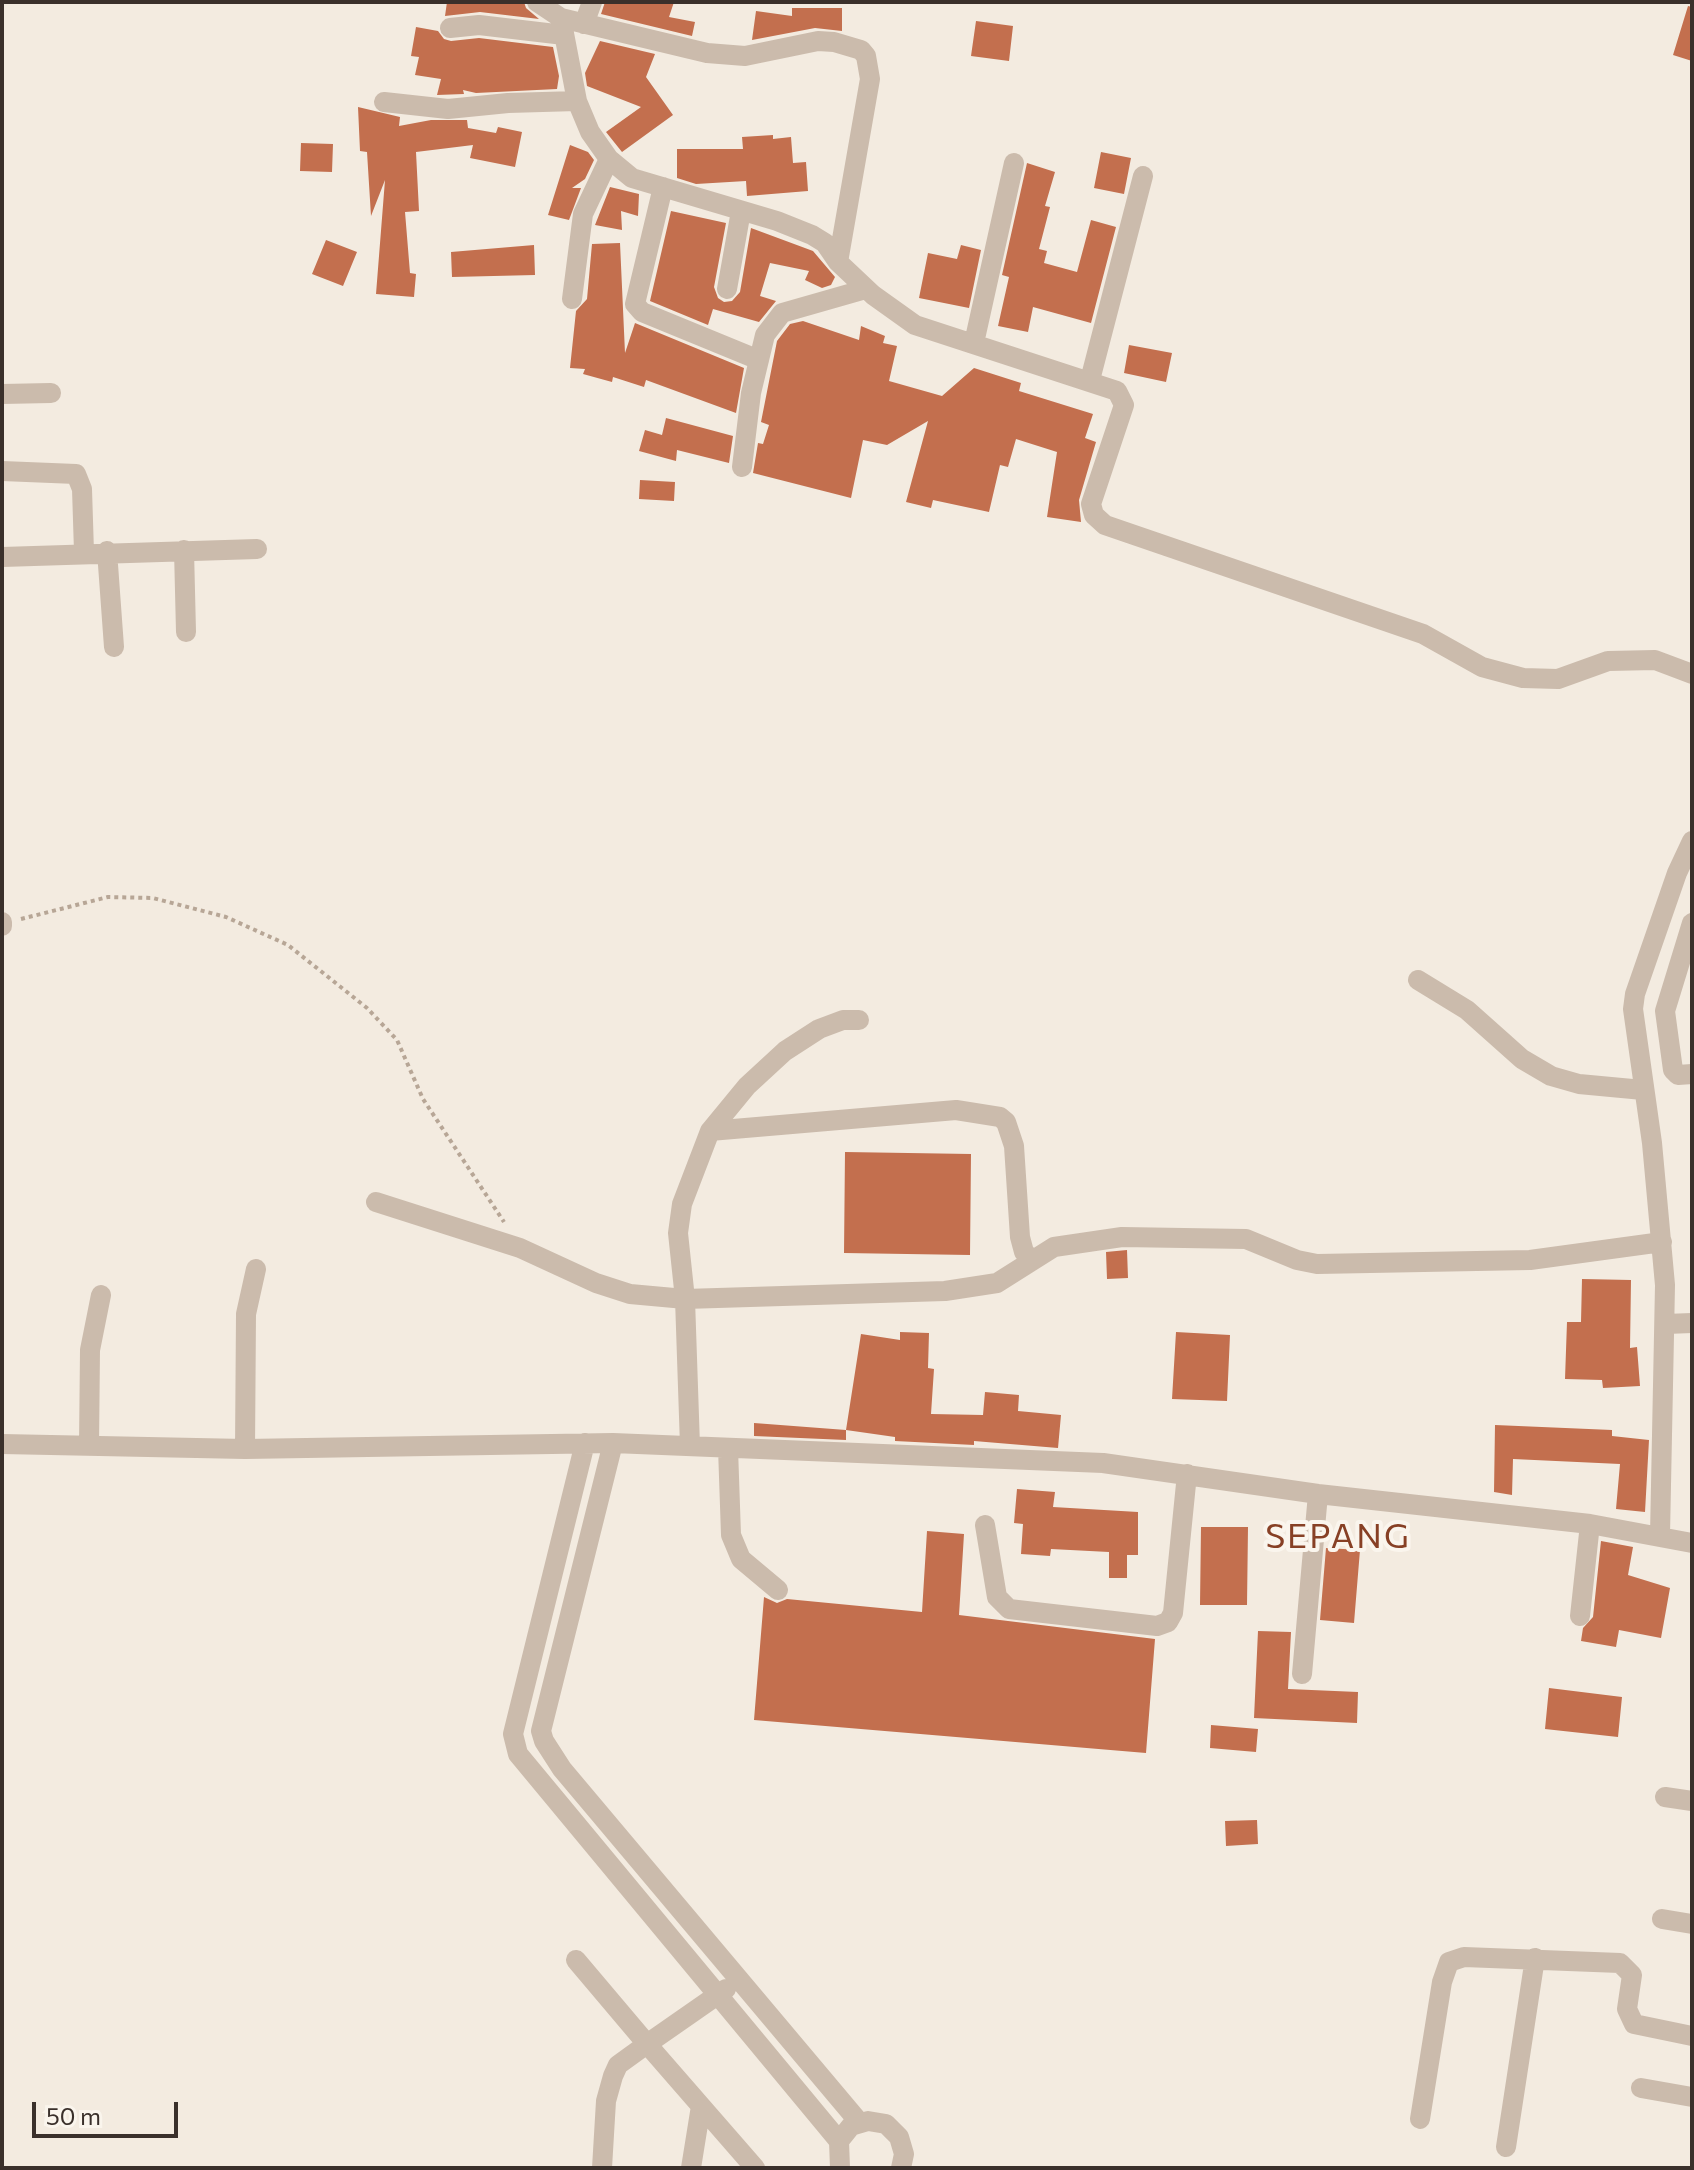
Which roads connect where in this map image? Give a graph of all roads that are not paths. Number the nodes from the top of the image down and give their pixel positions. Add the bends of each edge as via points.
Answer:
1 (537, 2) edge
2 (592, 2) edge
3 (584, 24) junction
4 (562, 26) junction
5 (450, 28) dead end
6 (577, 101) junction
7 (384, 102) dead end
8 (609, 159) junction
9 (1014, 163) dead end
10 (1143, 176) dead end
11 (663, 187) junction
12 (741, 211) junction
13 (838, 262) junction
14 (727, 289) dead end
15 (866, 289) junction
16 (572, 299) dead end
17 (974, 343) junction
18 (759, 360) junction
19 (1090, 380) junction
20 (51, 393) dead end
21 (2, 394) edge
22 (742, 467) dead end
23 (2, 471) edge
24 (257, 549) dead end
25 (184, 550) junction
26 (107, 551) junction
27 (84, 552) junction
28 (2, 557) edge
29 (186, 632) dead end
30 (114, 647) dead end
31 (1692, 674) edge
32 (1692, 841) edge
33 (1692, 923) edge
34 (1418, 980) dead end
35 (859, 1020) dead end
36 (1692, 1074) edge
37 (1643, 1090) junction
38 (710, 1131) junction
39 (376, 1202) dead end
40 (1662, 1242) junction
41 (1032, 1260) junction
42 (256, 1269) dead end
43 (101, 1295) dead end
44 (685, 1299) junction
45 (1692, 1323) edge
46 (1666, 1324) junction
47 (585, 1443) junction
48 (613, 1443) junction
49 (2, 1444) edge
50 (89, 1446) junction
51 (690, 1446) junction
52 (728, 1448) junction
53 (245, 1449) junction
54 (1187, 1474) junction
55 (1318, 1494) junction
56 (1590, 1524) junction
57 (985, 1525) dead end
58 (564, 1526) junction
59 (591, 1530) junction
60 (1660, 1535) junction
61 (1692, 1543) edge
62 (778, 1590) dead end
63 (1580, 1616) dead end
64 (1302, 1674) dead end
65 (525, 1686) junction
66 (551, 1691) junction
67 (1665, 1797) dead end
68 (1692, 1801) edge
69 (1662, 1919) dead end
70 (1692, 1924) edge
71 (1535, 1958) junction
72 (576, 1960) dead end
73 (738, 1979) junction
74 (717, 1996) junction
75 (1692, 2036) edge
76 (647, 2044) junction
77 (1641, 2088) dead end
78 (1692, 2097) edge
79 (701, 2106) junction
80 (1420, 2119) dead end
81 (859, 2122) junction
82 (839, 2141) junction
83 (1506, 2147) dead end
84 (602, 2168) edge
85 (691, 2168) edge
86 (755, 2168) edge
87 (839, 2168) edge
88 (901, 2168) edge

1 - 4 street
2 - 3 street
3 - 4 street
3 - 13 street via 707,53 745,56 818,41 861,50 870,79
4 - 5 street
4 - 6 street
6 - 7 street via 448,109
6 - 8 street
8 - 11 street via 632,178
8 - 16 street via 583,214
9 - 17 street
10 - 19 street
11 - 12 street
11 - 18 street via 635,297 638,309
12 - 13 street via 812,235
12 - 14 street
13 - 15 street
15 - 17 street via 915,325
15 - 18 street via 782,313 765,335
17 - 19 street
18 - 22 street
19 - 31 street via 1117,391 1124,405 1091,504 1105,525 1423,634 1482,667 1523,678 1558,679 1608,661 1655,660
20 - 21 street
23 - 27 street via 76,474 82,489
24 - 25 street
25 - 26 street
25 - 29 street
26 - 27 street
26 - 30 street
27 - 28 street
32 - 37 street via 1635,994
33 - 36 street via 1665,1011 1673,1070
34 - 37 street via 1467,1010 1522,1059 1551,1076
35 - 38 street via 819,1029 785,1051
37 - 40 street
38 - 41 street via 956,1110 1000,1117 1014,1146 1020,1237
38 - 44 street via 682,1204 678,1233
39 - 44 street via 520,1248 630,1294
40 - 41 street via 1530,1260 1317,1264 1246,1239 1122,1237 1054,1247
40 - 46 street
41 - 44 street via 997,1283 945,1291
42 - 53 street via 245,1326
43 - 50 street via 90,1350
44 - 51 street
45 - 46 street
46 - 60 street
47 - 48 street
47 - 53 street
47 - 58 street
48 - 51 street
48 - 59 street
49 - 50 street
50 - 53 street
51 - 52 street
52 - 54 street via 1103,1463
52 - 62 street via 731,1535 741,1559
54 - 55 street
54 - 57 street via 1173,1613 1157,1626 1009,1609 997,1597
55 - 56 street
55 - 64 street
56 - 60 street
56 - 63 street
58 - 59 street
58 - 65 street
59 - 66 street
60 - 61 street
65 - 66 street
65 - 74 street via 513,1734 518,1754
66 - 73 street via 541,1731 549,1751
67 - 68 street
69 - 70 street
71 - 75 street via 1620,1963 1632,1975 1627,2009 1634,2024
71 - 80 street via 1464,1957 1449,1962
71 - 83 street
72 - 76 street
73 - 74 street
73 - 81 street
74 - 76 street
74 - 82 street
76 - 79 street
76 - 84 street via 618,2065 613,2076
77 - 78 street
79 - 85 street
79 - 86 street
81 - 82 street
81 - 88 street via 877,2121 893,2130 903,2145
82 - 87 street

